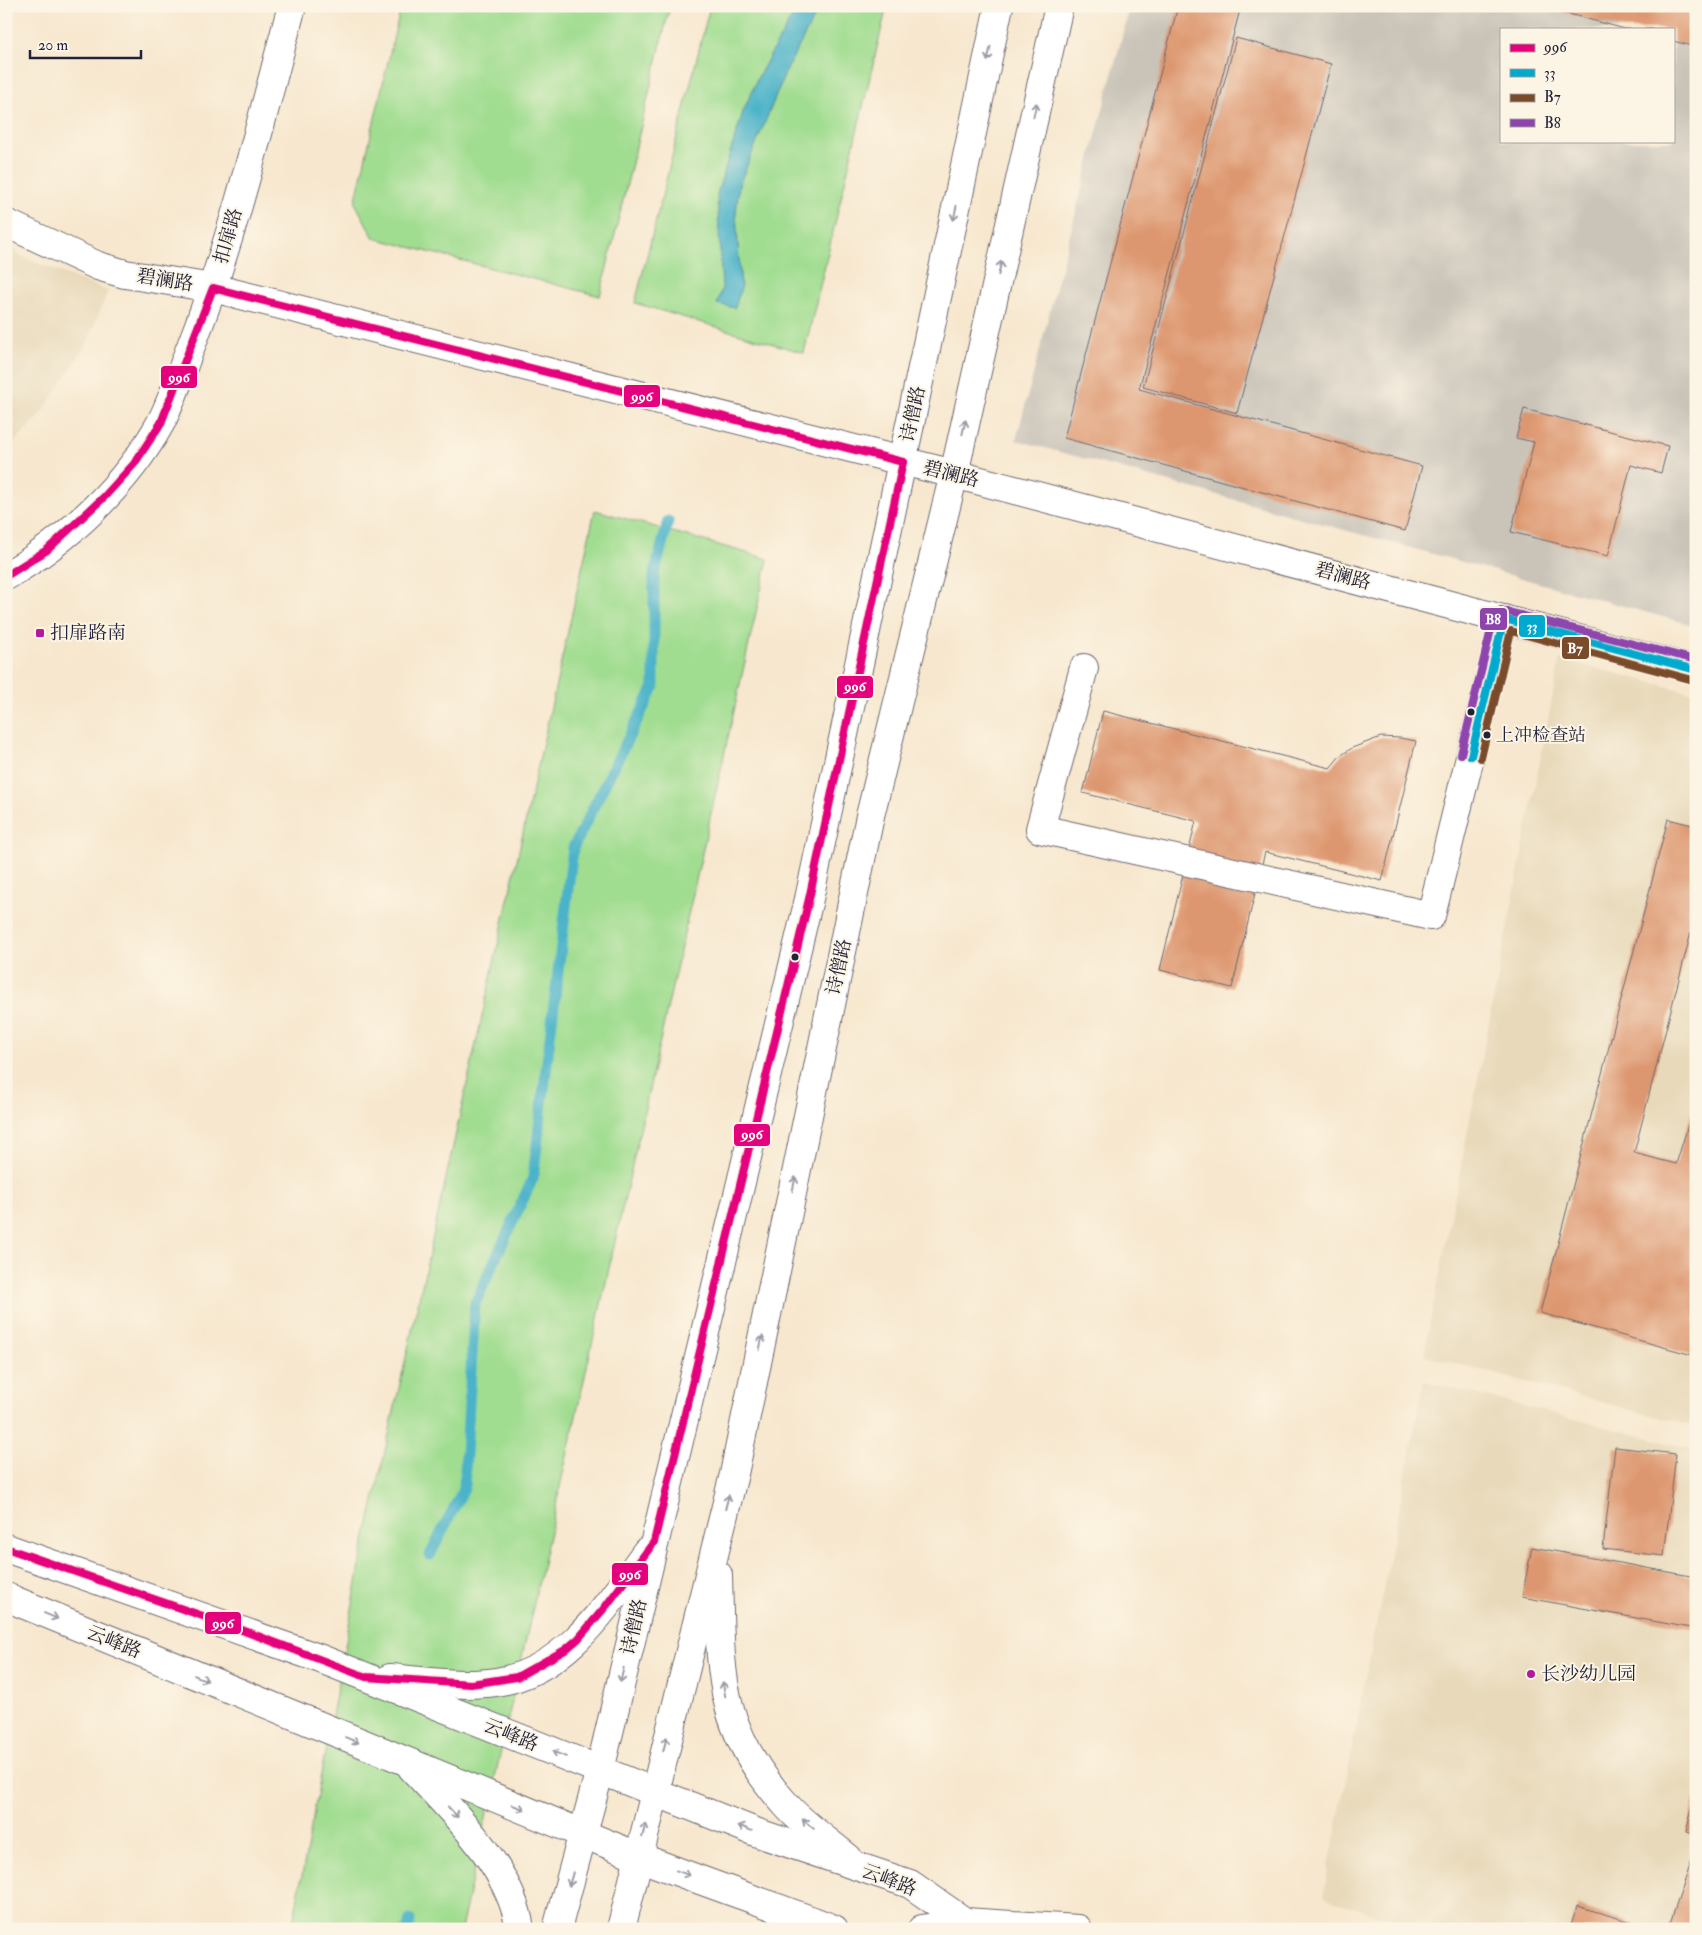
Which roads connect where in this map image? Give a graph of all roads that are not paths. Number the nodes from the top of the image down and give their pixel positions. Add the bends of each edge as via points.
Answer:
1 (292, 6) edge
2 (999, 6) edge
3 (1059, 6) edge
4 (6, 222) edge
5 (214, 288) junction
6 (903, 462) junction
7 (954, 474) junction
8 (6, 576) edge
9 (1504, 618) junction
10 (1084, 668) dead end
11 (1696, 670) edge
12 (717, 1540) junction
13 (654, 1542) junction
14 (6, 1548) edge
15 (6, 1597) edge
16 (366, 1677) junction
17 (408, 1763) junction
18 (600, 1770) junction
19 (653, 1792) junction
20 (584, 1832) junction
21 (638, 1856) junction
22 (858, 1867) junction
23 (966, 1922) junction
24 (520, 1929) edge
25 (557, 1929) edge
26 (621, 1929) edge
27 (834, 1929) edge
28 (922, 1929) edge
29 (1078, 1929) edge

1 - 5 street, 扣扉路
2 -> 6 street, 诗僧路
7 -> 3 street, 诗僧路
4 - 5 street, 碧澜路 via 98,266 125,274
5 - 6 street, 碧澜路
5 - 8 street, 扣扉路 via 161,423 134,464 47,550
6 - 7 street, 碧澜路
6 - 13 street, 诗僧路 via 808,900
7 - 9 street, 碧澜路
12 -> 7 street, 诗僧路 via 734,1474 870,816
9 - 10 street via 1431,916 1040,829
9 - 11 street, 碧澜路
19 -> 12 street, 诗僧路
22 -> 12 street via 788,1807 747,1752 735,1728 725,1694 720,1658
13 - 16 street via 578,1639 517,1677 472,1684
13 -> 18 street, 诗僧路
14 - 16 street, 云峰路
15 -> 17 street, 云峰路
18 -> 16 street, 云峰路
17 -> 20 street, 云峰路
17 -> 24 street via 470,1831 509,1894 517,1911
18 - 19 street, 云峰路
18 - 20 street, 诗僧路
21 -> 19 street, 诗僧路
22 -> 19 street, 云峰路
20 - 21 street, 云峰路
20 -> 25 street, 诗僧路
21 - 26 street, 诗僧路
21 -> 27 street
22 - 23 street, 云峰路 via 910,1884
23 - 28 street
23 - 29 street

